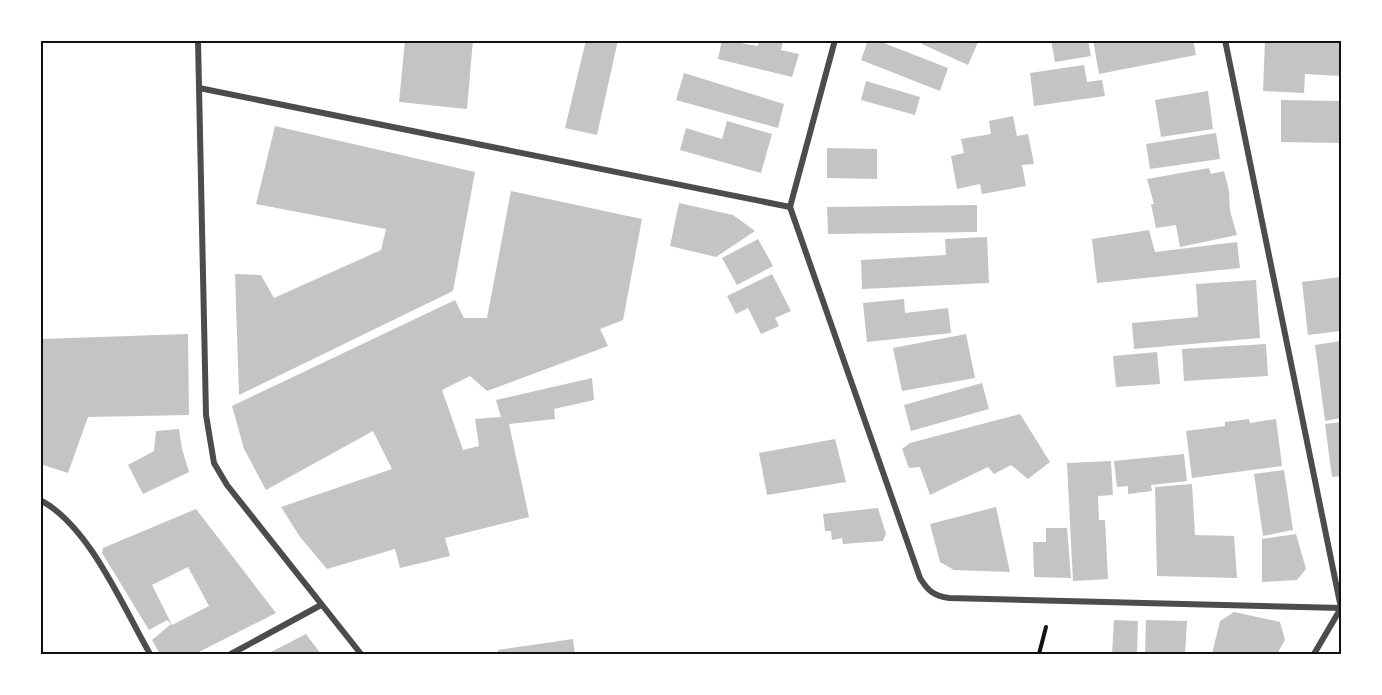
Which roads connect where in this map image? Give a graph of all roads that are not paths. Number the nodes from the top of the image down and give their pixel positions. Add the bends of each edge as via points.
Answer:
1 (198, 40) edge
2 (835, 40) edge
3 (1225, 40) edge
4 (199, 88) junction
5 (790, 207) junction
6 (40, 500) edge
7 (321, 605) junction
8 (1341, 608) edge
9 (150, 654) edge
10 (231, 654) edge
11 (361, 654) edge
12 (1314, 654) edge

1 - 4 street
2 - 5 street
3 - 8 street
4 - 5 street
4 - 7 street via 208,441 214,463 227,485
5 - 8 street via 920,578 936,597
6 - 9 street via 51,505 82,536
7 - 10 street
7 - 11 street
8 - 12 street

